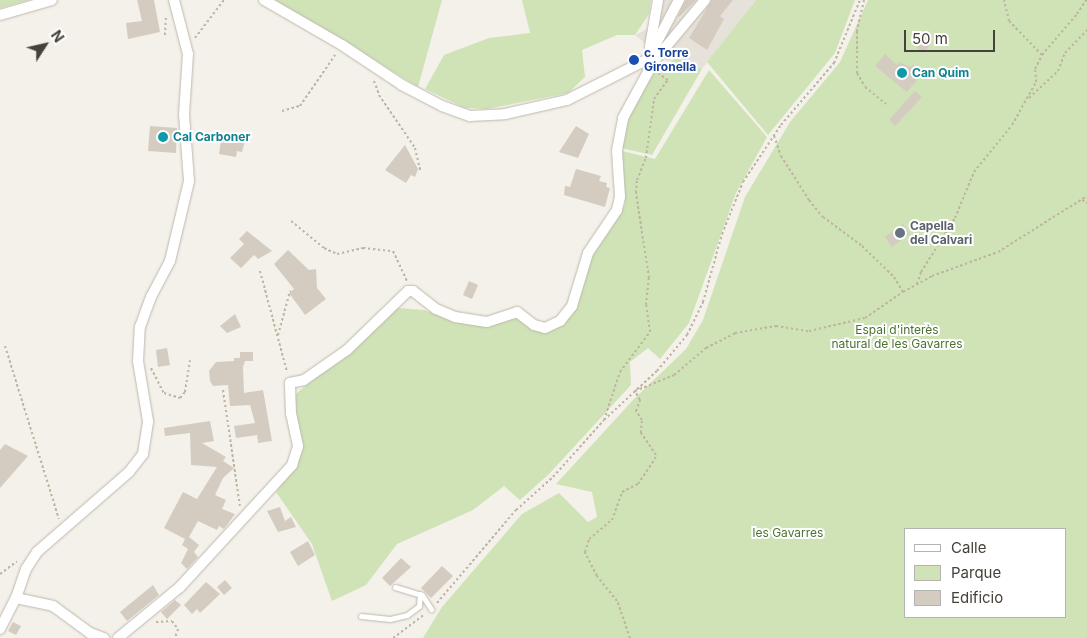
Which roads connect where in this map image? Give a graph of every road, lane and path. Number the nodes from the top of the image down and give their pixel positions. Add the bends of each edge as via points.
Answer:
1 (52, 0) edge
2 (174, 0) edge
3 (224, 0) edge
4 (264, 0) edge
5 (658, 0) edge
6 (679, 0) edge
7 (705, 0) edge
8 (860, 0) edge
9 (864, 0) edge
10 (1004, 0) edge
11 (1086, 0) edge
12 (165, 11) dead end
13 (0, 15) edge
14 (1087, 30) edge
15 (165, 35) dead end
16 (186, 43) junction
17 (342, 44) junction
18 (1042, 55) junction
19 (651, 62) junction
20 (374, 67) junction
21 (1027, 100) junction
22 (886, 104) dead end
23 (282, 111) dead end
24 (774, 136) junction
25 (420, 170) dead end
26 (1087, 196) edge
27 (1082, 200) junction
28 (1087, 203) edge
29 (291, 221) dead end
30 (260, 271) dead end
31 (917, 284) junction
32 (410, 290) junction
33 (290, 291) dead end
34 (902, 292) junction
35 (277, 337) junction
36 (5, 346) dead end
37 (138, 348) junction
38 (190, 360) dead end
39 (290, 383) junction
40 (223, 390) dead end
41 (635, 391) junction
42 (604, 420) junction
43 (234, 525) junction
44 (64, 528) junction
45 (395, 587) dead end
46 (420, 594) junction
47 (16, 598) junction
48 (431, 609) junction
49 (361, 616) dead end
50 (140, 623) junction
51 (0, 629) edge
52 (104, 638) edge
53 (118, 638) edge
54 (175, 638) edge
55 (393, 638) edge
56 (630, 638) edge

1 - 13 street
2 - 16 street
3 - 16 path via 195,39
4 - 17 street
5 - 19 street
6 - 19 street
7 - 19 street
8 - 24 path via 838,56
9 - 22 path via 857,31 857,73 865,87
10 - 18 path via 1009,21
11 - 18 path
12 - 15 path
14 - 21 path via 1065,53 1058,71
16 - 37 street via 189,64 184,114 189,181 170,261 144,313
17 - 20 street
17 - 23 path via 300,106
18 - 21 path via 1035,69 1036,82
19 - 20 street via 567,100 483,117 448,109
19 - 32 street via 621,126 617,210 584,261 572,306 560,321 545,328 534,325 517,312 487,322 455,317 436,309
19 - 42 path via 668,80 654,99 646,158 637,180 636,193 649,278 646,306 650,332 620,372
20 - 25 path via 375,88 415,148
21 - 31 path via 996,147 974,172 955,218 921,272
24 - 34 path via 785,162 809,200 823,217 862,246 894,277
24 - 41 path via 752,167 734,202 694,324 657,371
26 - 27 path
27 - 28 path
27 - 31 path via 998,252
29 - 32 path via 324,248 337,254 363,248 393,251 403,267
30 - 35 path
31 - 34 path
32 - 39 street via 347,350 304,380
33 - 35 path
34 - 41 path via 865,318 810,331 776,326 735,333 706,348 674,375
35 - 39 path
36 - 44 path via 56,513
37 - 38 path via 148,360 160,388 173,398 180,398 185,392
37 - 44 street via 148,421 143,454 129,472
39 - 43 street via 296,456 276,487
40 - 43 path via 240,508
41 - 42 path
41 - 56 path via 640,400 636,411 642,420 641,433 656,455 655,460 638,484 622,492 612,520 589,539 585,552 597,576 617,601
42 - 48 path via 553,477 516,510
43 - 50 street via 180,587
44 - 47 street via 31,560
45 - 46 lane
46 - 48 lane
46 - 49 lane via 419,606 407,615 390,619
47 - 51 street
47 - 52 street via 53,606 90,633
48 - 55 path
50 - 53 street
50 - 54 path via 172,621 178,628

